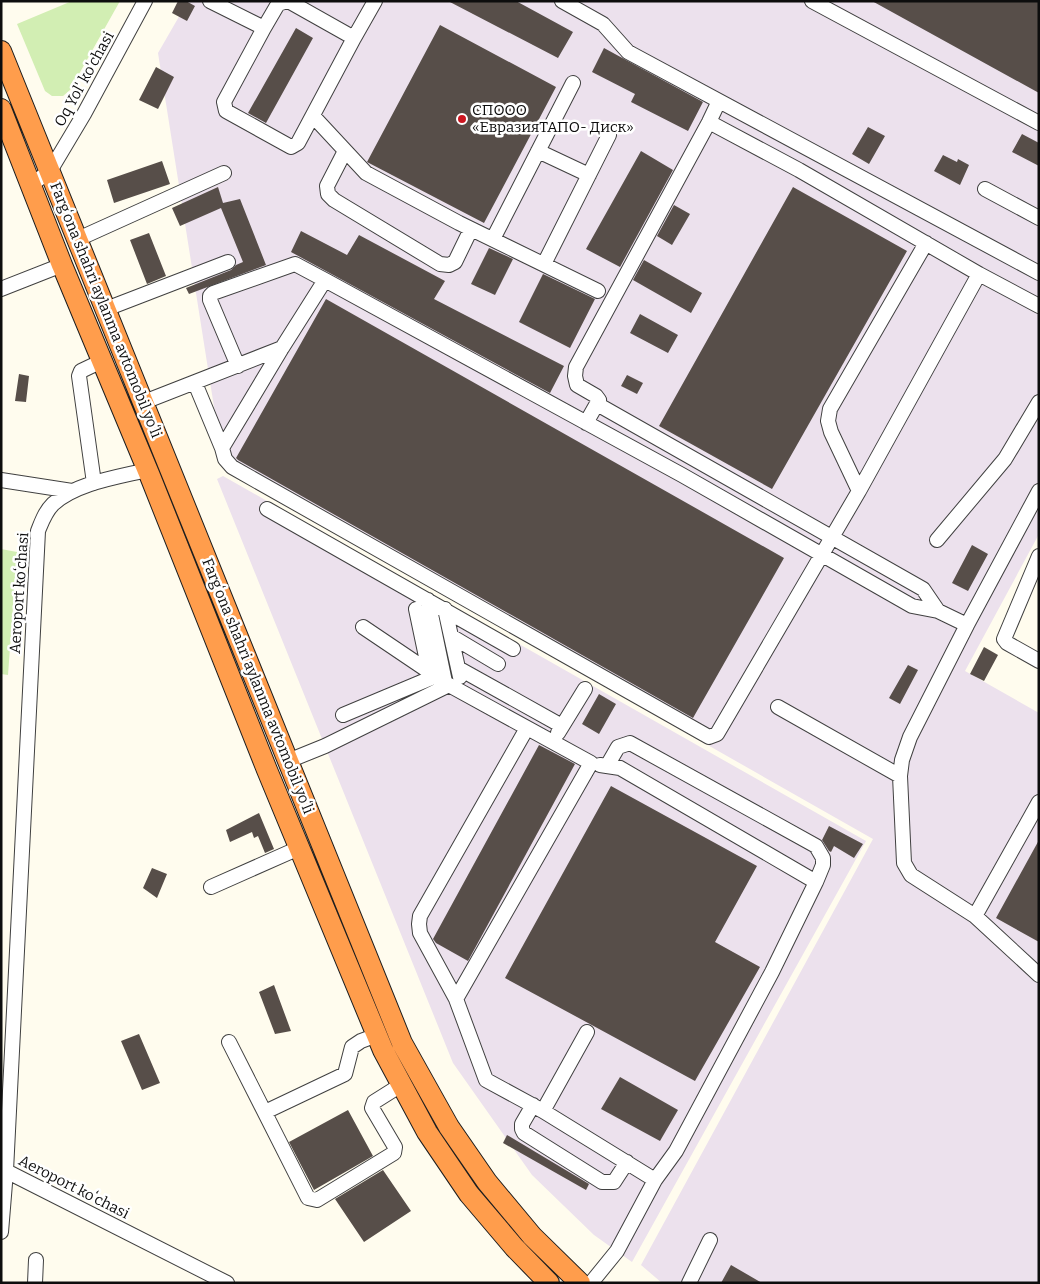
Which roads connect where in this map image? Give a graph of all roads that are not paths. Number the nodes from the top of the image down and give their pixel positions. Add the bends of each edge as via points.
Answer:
1 (145, 1) edge
2 (210, 1) edge
3 (375, 1) edge
4 (562, 1) edge
5 (812, 1) edge
6 (264, 28) junction
7 (354, 38) junction
8 (1, 51) edge
9 (573, 83) dead end
10 (718, 100) junction
11 (1, 109) edge
12 (313, 116) junction
13 (709, 122) junction
14 (1039, 123) edge
15 (609, 135) dead end
16 (345, 151) junction
17 (538, 151) junction
18 (50, 172) junction
19 (224, 173) dead end
20 (589, 175) junction
21 (32, 184) junction
22 (985, 189) dead end
23 (1039, 218) edge
24 (471, 229) junction
25 (78, 239) junction
26 (493, 239) junction
27 (926, 243) junction
28 (228, 262) dead end
29 (544, 264) junction
30 (62, 265) junction
31 (1039, 273) edge
32 (979, 274) junction
33 (325, 280) junction
34 (1, 289) edge
35 (598, 290) dead end
36 (1039, 306) edge
37 (106, 308) junction
38 (282, 348) junction
39 (102, 362) junction
40 (238, 366) junction
41 (195, 382) junction
42 (144, 402) junction
43 (1039, 402) edge
44 (597, 404) junction
45 (586, 423) junction
46 (222, 448) junction
47 (691, 457) junction
48 (147, 470) junction
49 (682, 475) junction
50 (1, 480) edge
51 (94, 483) junction
52 (72, 491) junction
53 (859, 491) junction
54 (1039, 491) edge
55 (267, 510) dead end
56 (832, 537) junction
57 (937, 540) dead end
58 (822, 555) junction
59 (1039, 556) edge
60 (428, 600) junction
61 (445, 609) junction
62 (416, 610) dead end
63 (938, 611) junction
64 (967, 625) junction
65 (364, 627) dead end
66 (451, 636) junction
67 (513, 649) dead end
68 (1039, 661) edge
69 (498, 664) dead end
70 (458, 668) junction
71 (440, 679) junction
72 (585, 689) dead end
73 (464, 693) junction
74 (778, 707) dead end
75 (343, 715) dead end
76 (562, 726) junction
77 (527, 728) junction
78 (552, 742) junction
79 (288, 761) junction
80 (591, 763) junction
81 (608, 766) junction
82 (900, 776) junction
83 (1039, 802) edge
84 (299, 848) junction
85 (816, 882) junction
86 (211, 887) dead end
87 (975, 916) junction
88 (1039, 975) edge
89 (456, 999) junction
90 (587, 1032) dead end
91 (377, 1035) junction
92 (230, 1042) dead end
93 (401, 1085) junction
94 (538, 1108) junction
95 (265, 1112) junction
96 (627, 1162) junction
97 (4, 1170) edge
98 (656, 1180) junction
99 (1, 1232) edge
100 (710, 1240) dead end
101 (36, 1260) dead end
102 (35, 1283) edge
103 (227, 1283) edge
104 (549, 1283) edge
105 (580, 1283) edge
106 (591, 1283) edge
107 (689, 1283) edge

1 - 18 street, Oq Yol' ko'chasi
2 - 6 street
3 - 7 street
4 - 10 street via 603,24 628,52
5 - 14 street
6 - 7 street via 278,4 290,2
6 - 12 street via 224,102 226,110 291,147 298,143
7 - 12 street
8 - 18 highway, Fargʻona shahri aylanma avtomobil yoʻli
9 - 17 street
10 - 13 street
10 - 31 street
11 - 21 highway, Fargʻona shahri aylanma avtomobil yoʻli
12 - 16 street
13 - 27 street
13 - 44 street via 576,367 577,385 598,398
15 - 20 street
16 - 24 street via 366,173
16 - 24 street via 327,186 328,194 334,200 440,264 455,262
17 - 20 street
17 - 26 street
18 - 21 street
18 - 25 highway, Fargʻona shahri aylanma avtomobil yoʻli
19 - 25 street
20 - 29 street
21 - 30 highway, Fargʻona shahri aylanma avtomobil yoʻli
22 - 23 street
24 - 26 street
25 - 37 highway, Fargʻona shahri aylanma avtomobil yoʻli
26 - 29 street
27 - 32 street
27 - 53 street via 830,409 828,421 831,432
28 - 37 street
29 - 35 street
30 - 34 street
30 - 39 highway, Fargʻona shahri aylanma avtomobil yoʻli
32 - 36 street
32 - 53 street
33 - 38 street
33 - 40 street via 295,264 213,293 210,300
33 - 45 street
37 - 42 highway, Fargʻona shahri aylanma avtomobil yoʻli
38 - 40 street
38 - 46 street
39 - 48 highway, Fargʻona shahri aylanma avtomobil yoʻli
39 - 51 street via 81,371 79,376
40 - 41 street
41 - 42 street
41 - 46 street
42 - 79 highway, Fargʻona shahri aylanma avtomobil yoʻli
43 - 57 street via 1005,459
44 - 45 street
44 - 47 street
45 - 49 street
46 - 58 street via 232,467 709,738 717,734
47 - 49 street
47 - 56 street
48 - 51 street, Aeroport koʻchasi
48 - 84 highway, Fargʻona shahri aylanma avtomobil yoʻli
49 - 58 street
50 - 52 street
51 - 52 street, Aeroport koʻchasi
52 - 97 street, Aeroport koʻchasi via 53,504 38,531
53 - 56 street
54 - 64 street
55 - 60 street
56 - 58 street
56 - 63 street via 923,589
58 - 63 street via 912,606
59 - 68 street via 1004,639
60 - 61 street
60 - 71 street
61 - 66 street
61 - 67 street
62 - 71 street
63 - 64 street
64 - 82 street via 910,737
65 - 71 street
66 - 69 street
66 - 70 street
70 - 73 street
70 - 76 street
71 - 73 street
71 - 75 street
71 - 79 street via 325,746
72 - 76 street
73 - 77 street
74 - 82 street
76 - 78 street
77 - 78 street
77 - 89 street via 420,916 420,933
78 - 80 street
79 - 105 highway, Fargʻona shahri aylanma avtomobil yoʻli via 402,1043 422,1081 449,1128 487,1182 532,1236
80 - 81 street
80 - 89 street
81 - 85 street via 620,768
81 - 85 street via 618,747 630,743 816,846 823,865
82 - 87 street via 904,864 911,875
83 - 87 street
84 - 86 street
84 - 91 highway, Fargʻona shahri aylanma avtomobil yoʻli
85 - 98 street via 681,1142
87 - 88 street
89 - 94 street via 486,1080
90 - 94 street
91 - 93 highway, Fargʻona shahri aylanma avtomobil yoʻli
91 - 95 street via 352,1047 345,1074
92 - 95 street
93 - 95 street via 372,1104 394,1153 316,1200 308,1198
93 - 104 highway, Fargʻona shahri aylanma avtomobil yoʻli via 427,1132 469,1194
94 - 96 street
94 - 96 street via 522,1124 524,1133 602,1182 614,1182
96 - 98 street
97 - 99 street
97 - 103 street, Aeroport koʻchasi
98 - 106 street via 617,1251
100 - 107 street
101 - 102 street

